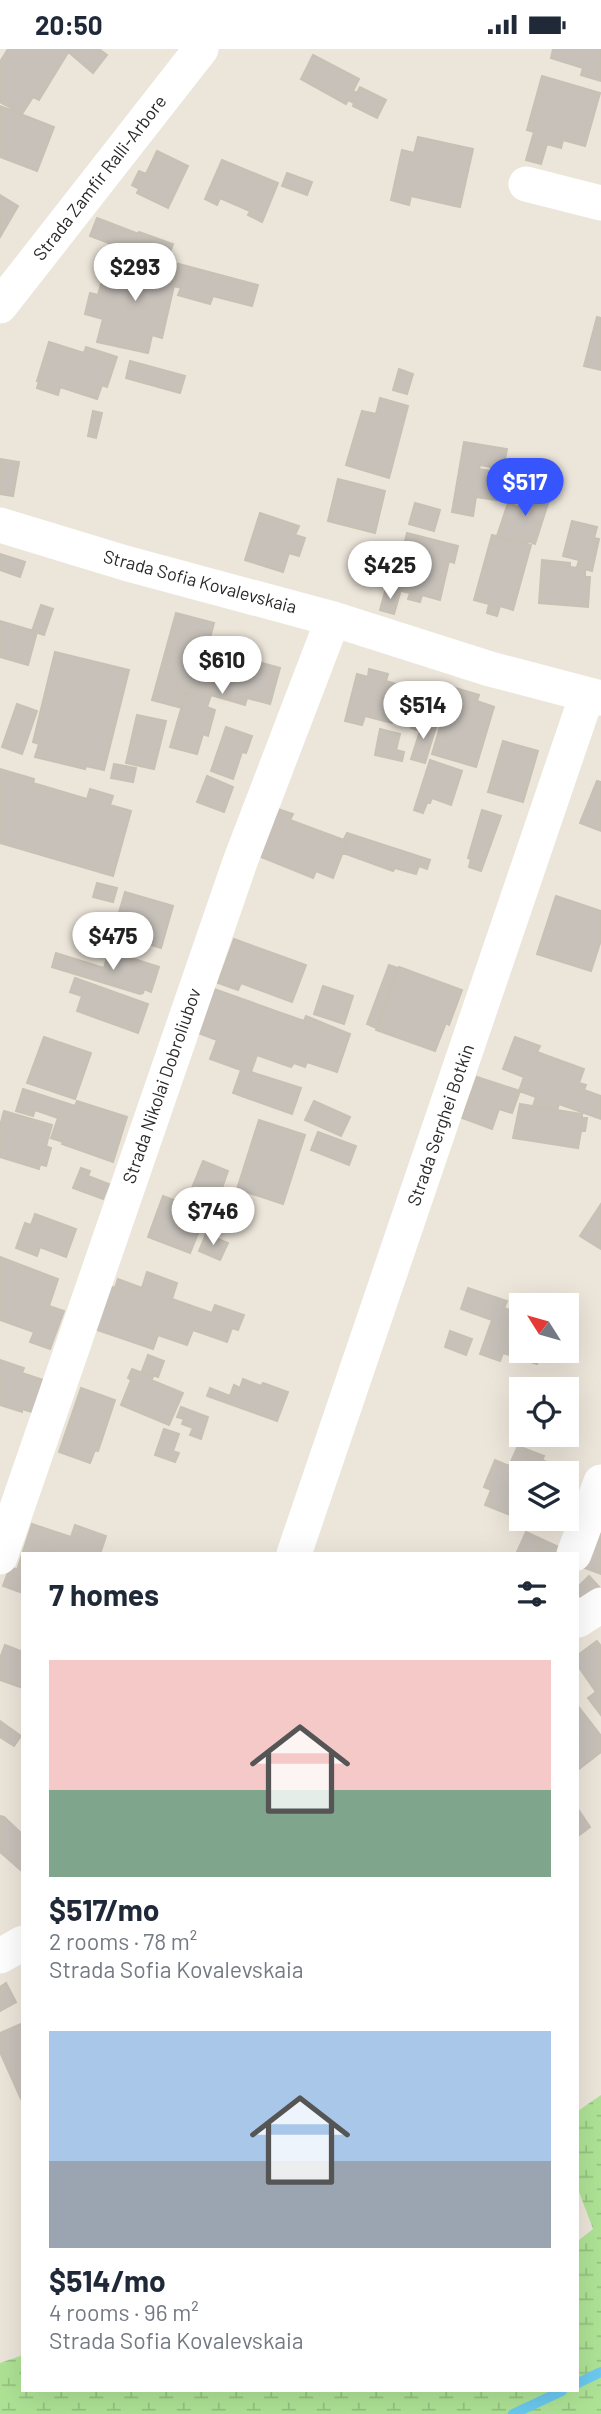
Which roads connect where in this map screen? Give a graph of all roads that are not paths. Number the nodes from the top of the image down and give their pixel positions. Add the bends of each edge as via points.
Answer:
1 (201, 49) edge
2 (526, 184) dead end
3 (601, 203) edge
4 (0, 306) edge
5 (0, 525) edge
6 (333, 618) junction
7 (594, 697) edge
8 (601, 1482) edge
9 (295, 1552) edge
10 (576, 1552) edge
11 (0, 1557) edge
12 (601, 1605) edge
13 (579, 1619) edge
14 (21, 1944) edge
15 (0, 1956) edge

1 - 4 street, Strada Zamfir Ralli-Arbore
2 - 3 street
5 - 6 street, Strada Sofia Kovalevskaia
6 - 7 street, Strada Sofia Kovalevskaia
6 - 11 street, Strada Nikolai Dobroliubov via 240,862
7 - 9 street, Strada Serghei Botkin
8 - 10 street
12 - 13 street
14 - 15 street

